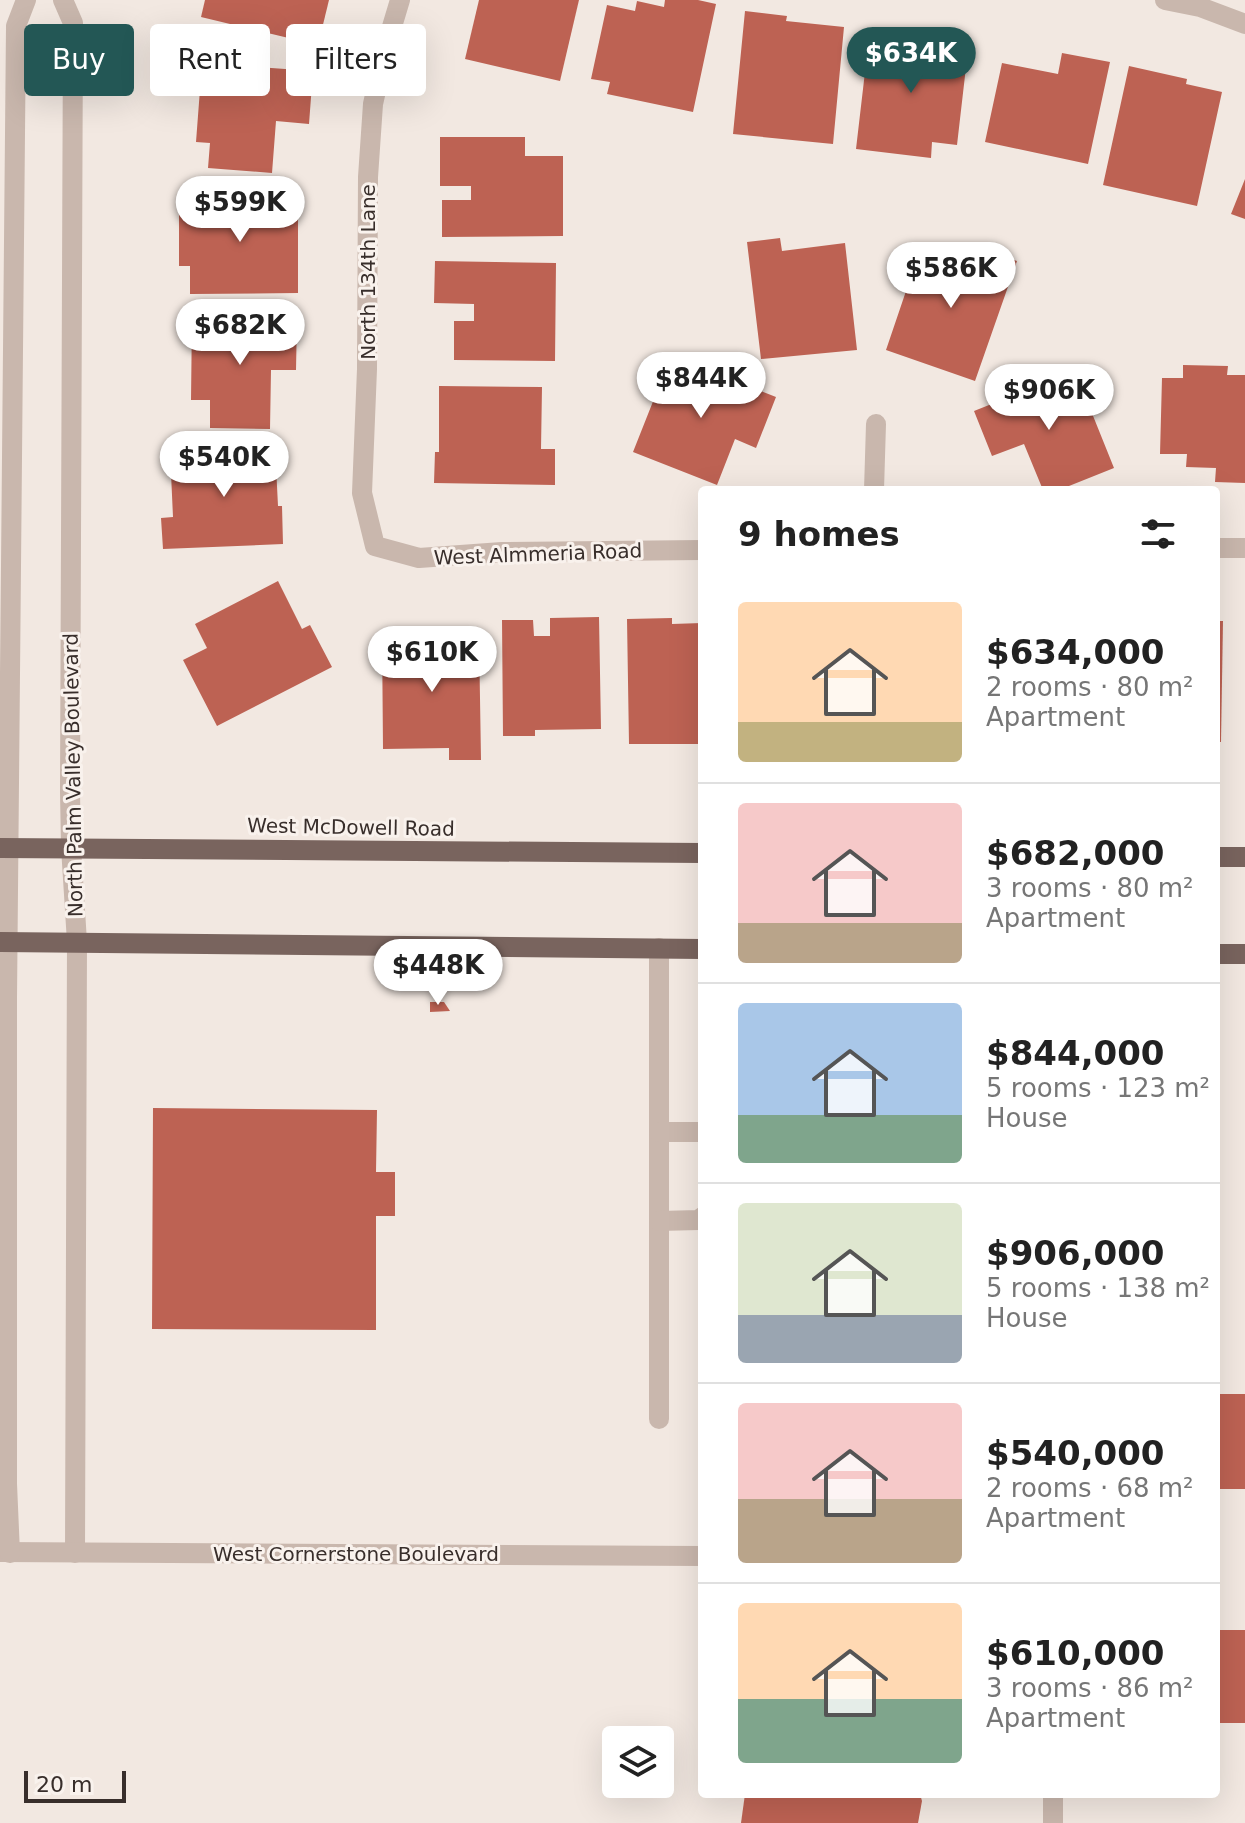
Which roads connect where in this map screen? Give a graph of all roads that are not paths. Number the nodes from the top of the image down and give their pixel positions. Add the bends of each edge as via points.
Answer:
1 (26, 0) edge
2 (63, 0) edge
3 (400, 0) edge
4 (1165, 0) edge
5 (1245, 24) edge
6 (876, 424) dead end
7 (874, 486) edge
8 (375, 546) joint
9 (1220, 548) edge
10 (1245, 548) edge
11 (698, 550) edge
12 (71, 847) junction
13 (4, 848) edge
14 (698, 853) edge
15 (1220, 857) edge
16 (1245, 857) edge
17 (4, 942) edge
18 (77, 942) junction
19 (659, 948) junction
20 (698, 949) edge
21 (1220, 954) edge
22 (1245, 954) edge
23 (659, 1132) junction
24 (698, 1132) edge
25 (698, 1220) edge
26 (659, 1221) junction
27 (659, 1419) dead end
28 (5, 1552) edge
29 (75, 1553) junction
30 (698, 1556) edge
31 (1053, 1798) edge
32 (1053, 1823) edge

1 - 13 street via 16,26
2 - 12 street, North Palm Valley Boulevard via 73,23
3 - 8 street, North 134th Lane via 373,104 368,177 362,493
4 - 5 street
6 - 7 street
8 - 11 street, West Almmeria Road via 419,558
9 - 10 street
12 - 13 main road, West McDowell Road
12 - 14 main road, West McDowell Road
12 - 18 street, North Palm Valley Boulevard
13 - 17 street
15 - 16 main road
17 - 18 main road
17 - 28 street
18 - 19 main road
18 - 29 street, North Palm Valley Boulevard
19 - 20 main road
19 - 23 street
21 - 22 main road
23 - 24 street
23 - 26 street
25 - 26 street
26 - 27 street
28 - 29 street, West Cornerstone Boulevard
29 - 30 street, West Cornerstone Boulevard
31 - 32 street

